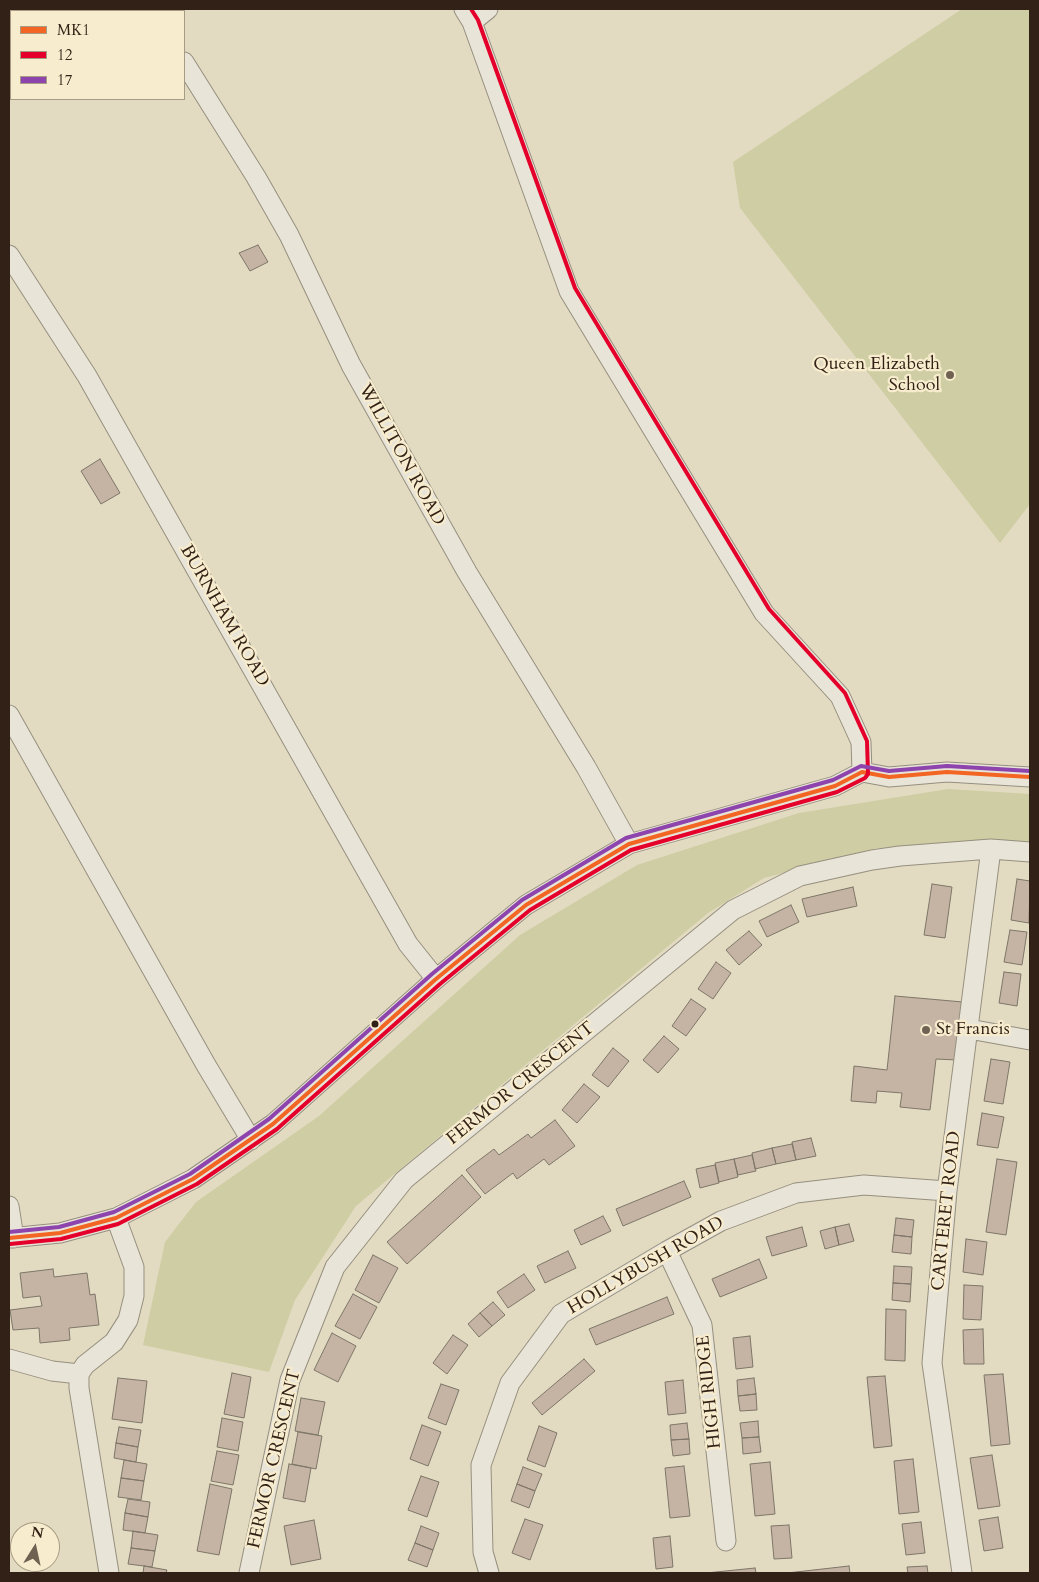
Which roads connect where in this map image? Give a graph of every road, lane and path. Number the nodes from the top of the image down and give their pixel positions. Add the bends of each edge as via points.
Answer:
1 (488, 9) edge
2 (468, 15) edge
3 (185, 64) edge
4 (9, 255) edge
5 (9, 715) edge
6 (862, 772) junction
7 (1030, 777) edge
8 (629, 844) junction
9 (991, 849) junction
10 (1030, 852) edge
11 (436, 979) junction
12 (969, 1029) junction
13 (1030, 1040) edge
14 (251, 1140) junction
15 (947, 1191) junction
16 (9, 1206) edge
17 (116, 1218) junction
18 (11, 1238) edge
19 (666, 1251) junction
20 (9, 1360) edge
21 (79, 1374) junction
22 (726, 1541) dead end
23 (110, 1573) edge
24 (250, 1573) edge
25 (489, 1573) edge
26 (962, 1573) edge

1 - 2 street
2 - 6 street via 569,291 764,613 840,696 861,742
3 - 8 street, WILLITON ROAD via 289,235 350,365 467,572
4 - 11 street, BURNHAM ROAD via 87,376 408,944
5 - 14 street
6 - 7 street via 889,777 947,772
6 - 8 street via 834,786
8 - 11 street via 526,905
9 - 10 street, FERMOR CRESCENT
9 - 12 street, CARTERET ROAD
9 - 24 street, FERMOR CRESCENT via 900,856 800,876 733,910 404,1180 334,1268 290,1380
11 - 14 street
12 - 13 street
12 - 15 street, CARTERET ROAD
14 - 17 street via 192,1179
15 - 19 street, HOLLYBUSH ROAD via 864,1184 796,1193 721,1221
15 - 26 street, CARTERET ROAD via 932,1363
16 - 18 street
17 - 18 street via 60,1232
17 - 21 street via 134,1267 134,1296 128,1320 114,1342 85,1364
19 - 22 street, HIGH RIDGE via 702,1324
19 - 25 street, HOLLYBUSH ROAD via 561,1314 510,1383 481,1465 482,1552
20 - 21 street
21 - 23 street

